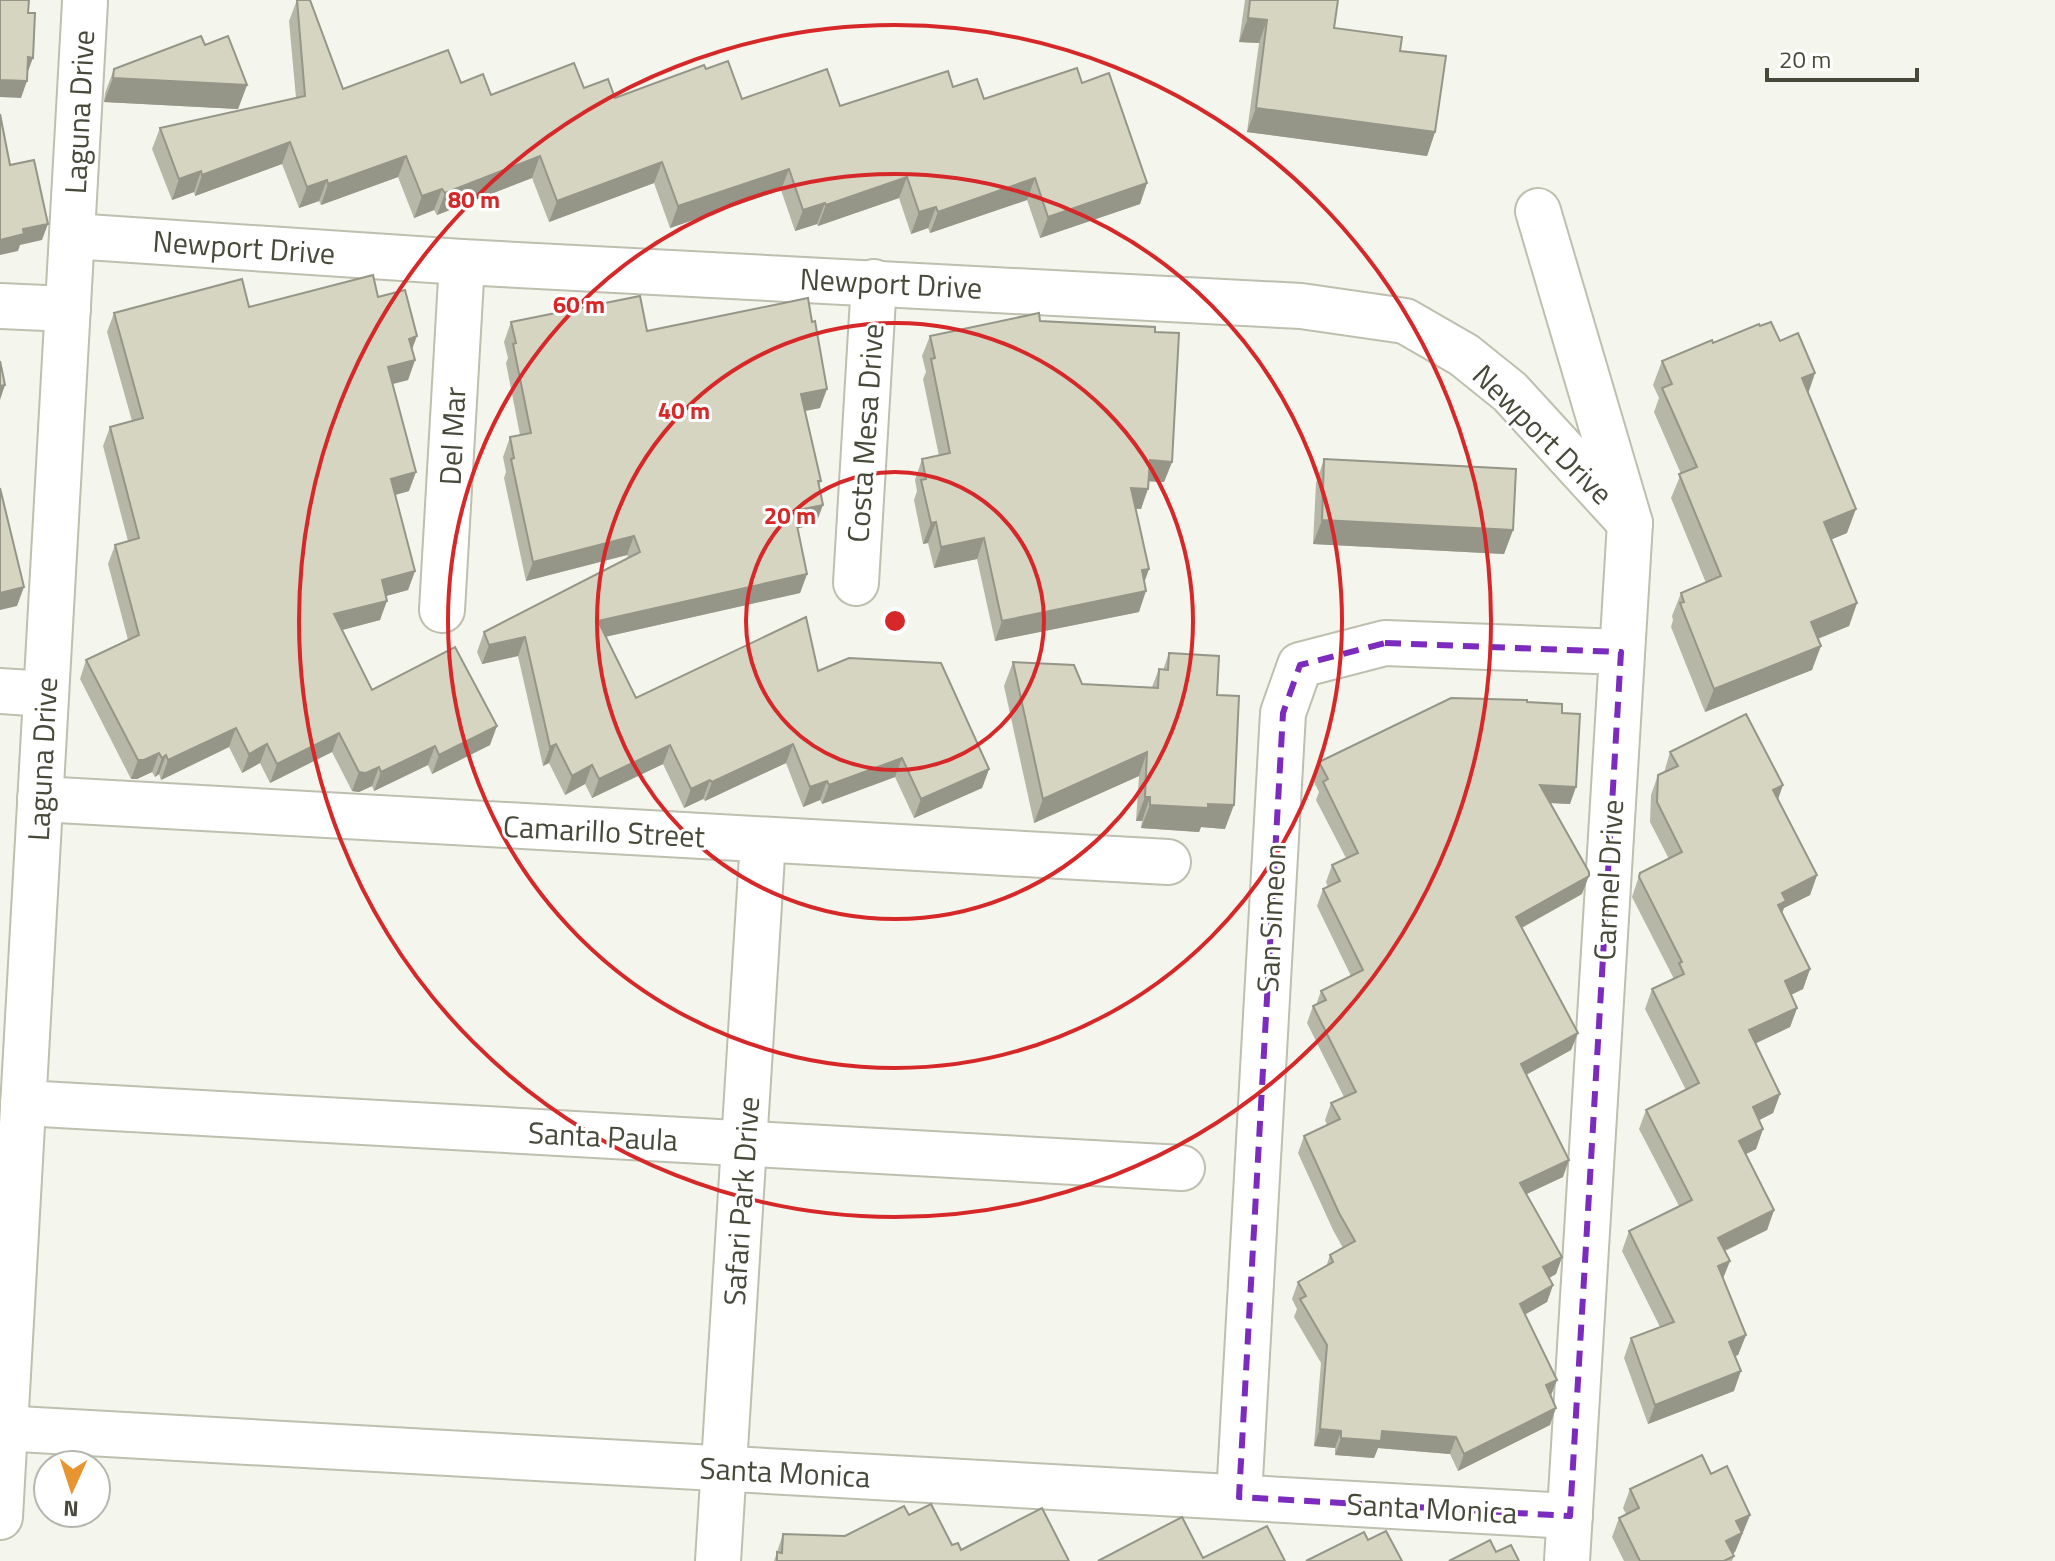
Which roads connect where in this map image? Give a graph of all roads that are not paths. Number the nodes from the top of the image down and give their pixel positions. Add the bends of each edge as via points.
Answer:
1 (85, 2) edge
2 (1538, 211) dead end
3 (72, 236) junction
4 (462, 262) junction
5 (874, 282) junction
6 (0, 306) edge
7 (68, 309) junction
8 (1630, 523) junction
9 (856, 583) dead end
10 (442, 610) dead end
11 (1621, 652) junction
12 (0, 691) edge
13 (46, 694) junction
14 (40, 799) junction
15 (763, 840) junction
16 (1168, 862) dead end
17 (23, 1103) junction
18 (744, 1144) junction
19 (1182, 1168) dead end
20 (2, 1428) edge
21 (724, 1469) junction
22 (1239, 1497) junction
23 (1570, 1516) junction
24 (0, 1517) edge
25 (718, 1561) edge
26 (1567, 1561) edge

1 - 3 street, Laguna Drive
2 - 8 street, Carmel Drive
3 - 4 street, Newport Drive
3 - 7 street, Laguna Drive
4 - 5 street, Newport Drive
4 - 10 street, Del Mar
5 - 8 street, Newport Drive via 1301,306 1405,321 1464,355 1510,392
5 - 9 street, Costa Mesa Drive
6 - 7 street
7 - 13 street, Laguna Drive
8 - 11 street, Carmel Drive
11 - 22 street, San Simeon via 1385,643 1300,665 1283,713
11 - 23 street, Carmel Drive
12 - 13 street
13 - 14 street, Laguna Drive
14 - 15 street, Camarillo Street
14 - 17 street, Laguna Drive
15 - 16 street, Camarillo Street
15 - 18 street, Safari Park Drive
17 - 18 street, Santa Paula
17 - 20 street, Laguna Drive
18 - 19 street, Santa Paula
18 - 21 street, Safari Park Drive
20 - 21 street, Santa Monica
20 - 24 street, Laguna Drive
21 - 22 street, Santa Monica
21 - 25 street, Safari Park Drive
22 - 23 street, Santa Monica
23 - 26 street, Carmel Drive

